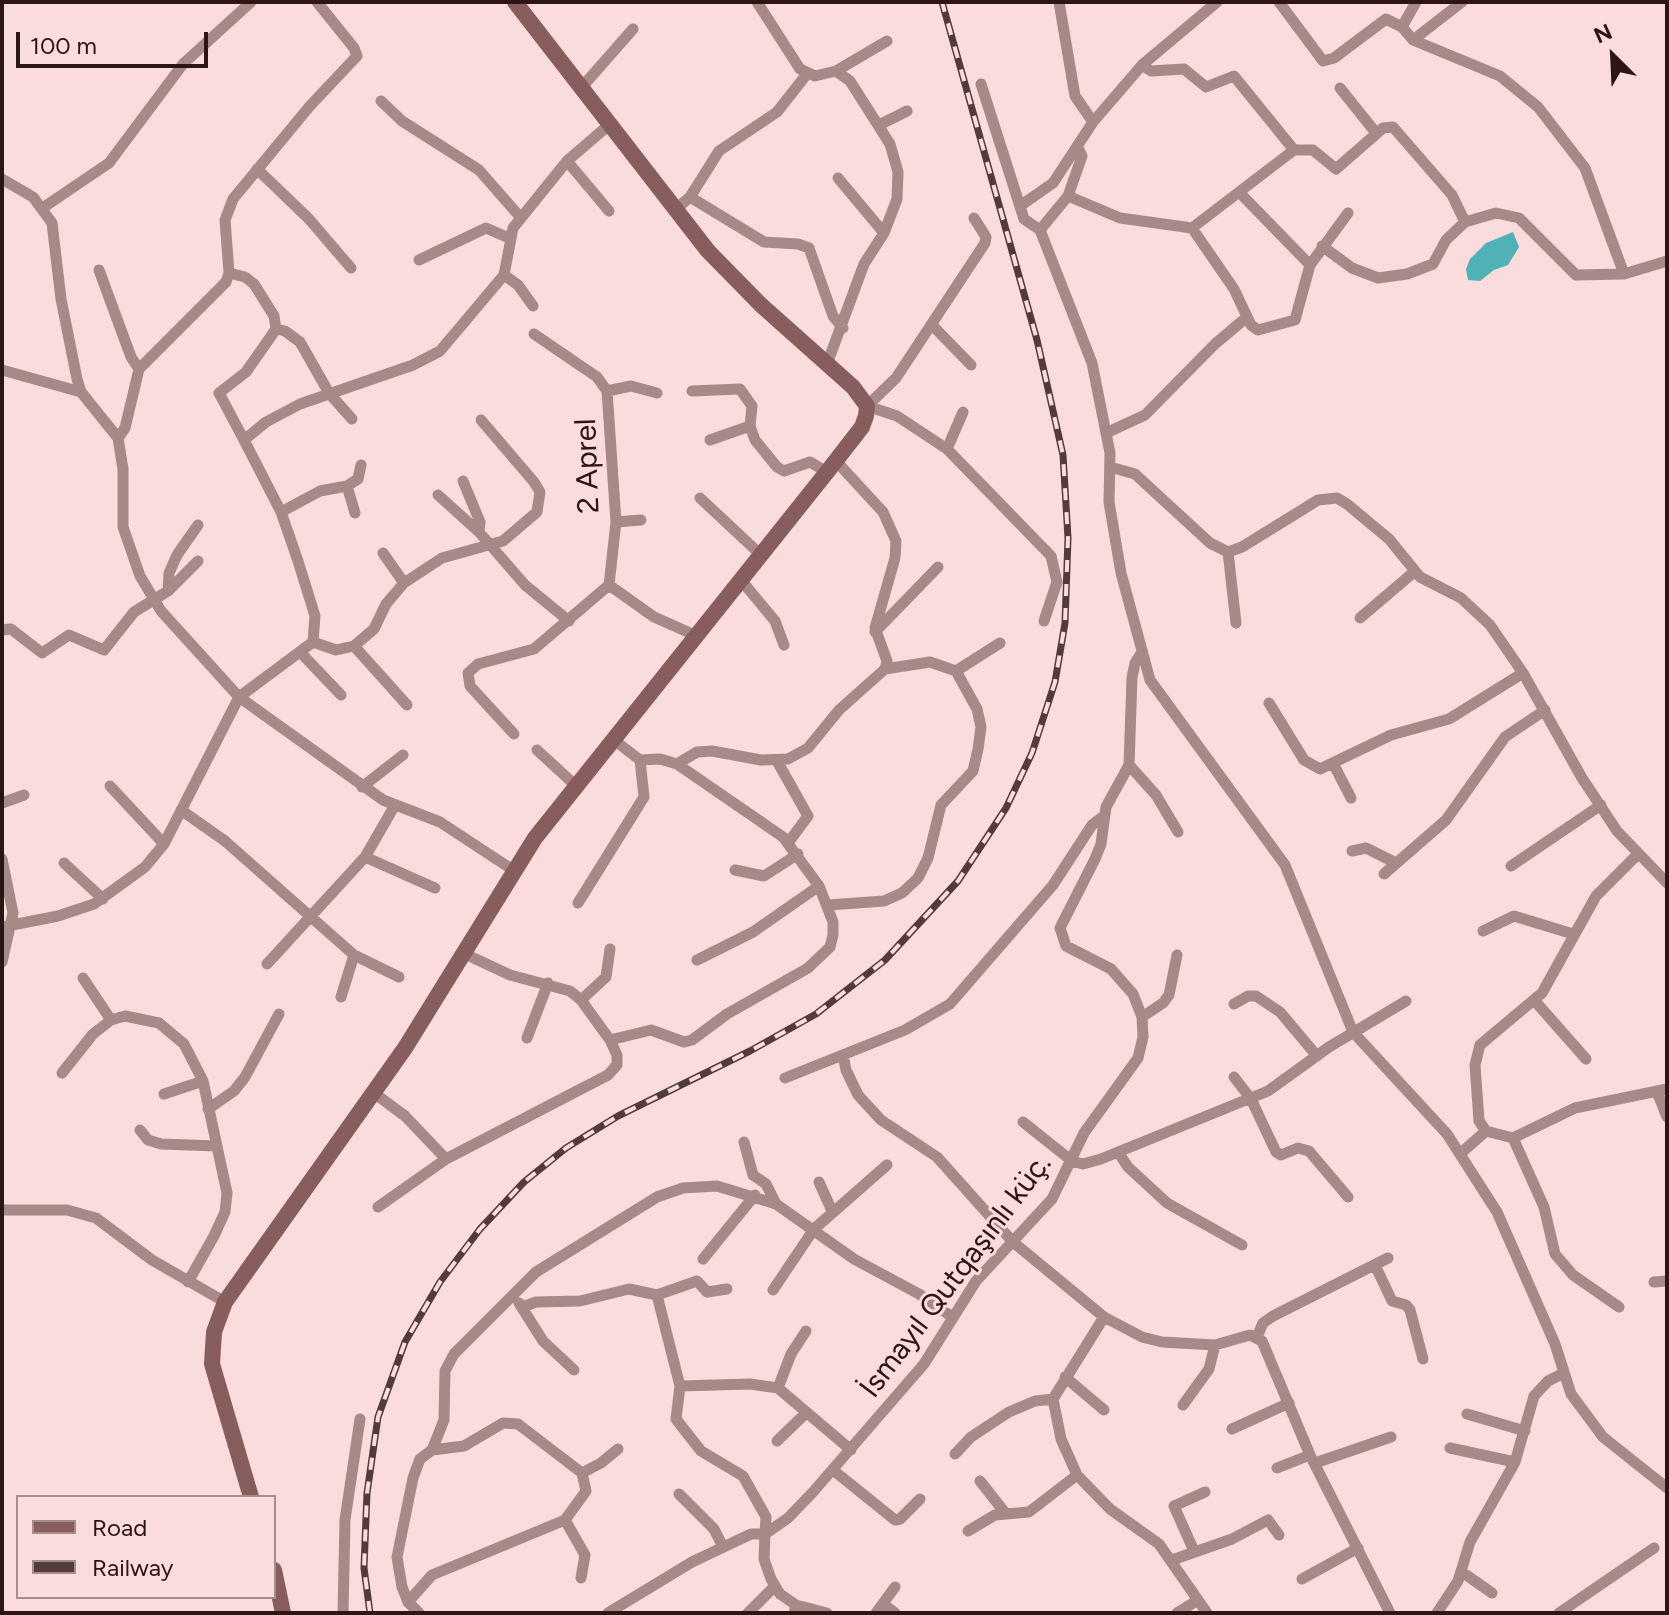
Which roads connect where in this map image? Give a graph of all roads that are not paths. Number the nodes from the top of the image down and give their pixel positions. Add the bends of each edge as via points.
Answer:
1 (251, 2) edge
2 (317, 2) edge
3 (515, 2) edge
4 (757, 2) edge
5 (1059, 2) edge
6 (1217, 2) edge
7 (1279, 2) edge
8 (1416, 2) edge
9 (1455, 4) edge
10 (1402, 27) junction
11 (633, 29) dead end
12 (1413, 40) junction
13 (887, 41) dead end
14 (1142, 65) junction
15 (836, 71) junction
16 (807, 74) junction
17 (981, 84) dead end
18 (582, 87) junction
19 (1340, 88) dead end
20 (381, 101) dead end
21 (907, 111) dead end
22 (1093, 122) junction
23 (610, 124) junction
24 (879, 125) junction
25 (1376, 133) junction
26 (1078, 148) junction
27 (1294, 150) junction
28 (567, 161) junction
29 (257, 169) junction
30 (838, 178) dead end
31 (2, 179) edge
32 (1240, 193) junction
33 (1068, 196) junction
34 (690, 197) junction
35 (1020, 206) junction
36 (44, 207) junction
37 (675, 210) junction
38 (609, 211) dead end
39 (1348, 213) dead end
40 (521, 218) junction
41 (974, 218) dead end
42 (1465, 222) junction
43 (1192, 228) junction
44 (1040, 230) junction
45 (884, 233) junction
46 (509, 238) junction
47 (1322, 246) junction
48 (419, 260) dead end
49 (1667, 261) edge
50 (1310, 265) junction
51 (351, 268) dead end
52 (99, 270) dead end
53 (229, 273) junction
54 (1624, 274) junction
55 (504, 275) junction
56 (533, 306) dead end
57 (1247, 317) junction
58 (933, 326) junction
59 (843, 328) junction
60 (276, 329) junction
61 (534, 334) dead end
62 (827, 364) junction
63 (971, 365) dead end
64 (139, 369) junction
65 (2, 370) edge
66 (607, 391) junction
67 (692, 391) dead end
68 (81, 392) junction
69 (329, 393) junction
70 (657, 393) dead end
71 (867, 406) junction
72 (963, 412) dead end
73 (352, 419) dead end
74 (481, 420) dead end
75 (750, 426) junction
76 (1106, 433) junction
77 (118, 438) junction
78 (244, 440) junction
79 (710, 440) dead end
80 (947, 449) junction
81 (361, 465) dead end
82 (831, 466) junction
83 (1110, 467) junction
84 (463, 481) dead end
85 (347, 486) junction
86 (438, 495) dead end
87 (700, 498) dead end
88 (281, 512) junction
89 (355, 513) dead end
90 (641, 520) dead end
91 (616, 522) junction
92 (198, 525) dead end
93 (479, 532) junction
94 (493, 546) junction
95 (1228, 552) junction
96 (383, 553) dead end
97 (761, 555) junction
98 (198, 561) dead end
99 (938, 567) dead end
100 (1414, 572) junction
101 (741, 580) junction
102 (404, 583) junction
103 (609, 585) junction
104 (168, 591) junction
105 (154, 600) junction
106 (1360, 618) dead end
107 (569, 621) junction
108 (1044, 621) dead end
109 (1236, 623) dead end
110 (2, 630) edge
111 (875, 632) junction
112 (697, 636) junction
113 (313, 642) junction
114 (1000, 643) dead end
115 (784, 645) dead end
116 (354, 646) junction
117 (1142, 652) junction
118 (301, 653) junction
119 (885, 669) junction
120 (956, 671) junction
121 (1523, 673) junction
122 (341, 695) dead end
123 (239, 697) junction
124 (1269, 703) dead end
125 (407, 705) dead end
126 (1545, 710) junction
127 (514, 734) dead end
128 (614, 740) junction
129 (537, 750) dead end
130 (403, 755) dead end
131 (640, 760) junction
132 (777, 761) junction
133 (677, 764) junction
134 (1129, 765) junction
135 (1334, 765) junction
136 (575, 785) junction
137 (110, 786) dead end
138 (362, 787) junction
139 (24, 795) dead end
140 (1351, 798) dead end
141 (2, 803) edge
142 (395, 805) junction
143 (1601, 805) junction
144 (181, 810) junction
145 (1104, 816) junction
146 (1178, 832) dead end
147 (788, 843) junction
148 (164, 844) junction
149 (1352, 851) dead end
150 (798, 854) junction
151 (1637, 855) junction
152 (365, 857) junction
153 (2, 859) edge
154 (64, 863) dead end
155 (1396, 863) junction
156 (1511, 866) dead end
157 (513, 870) junction
158 (735, 870) dead end
159 (1384, 874) dead end
160 (1667, 883) edge
161 (819, 886) junction
162 (435, 888) dead end
163 (103, 899) junction
164 (578, 903) dead end
165 (828, 905) junction
166 (310, 918) junction
167 (7, 926) edge
168 (1483, 931) dead end
169 (1573, 934) junction
170 (610, 949) dead end
171 (465, 954) junction
172 (354, 955) junction
173 (1177, 955) dead end
174 (697, 960) dead end
175 (2, 962) edge
176 (267, 964) dead end
177 (399, 977) dead end
178 (83, 978) dead end
179 (548, 983) junction
180 (341, 997) dead end
181 (581, 1000) junction
182 (1534, 1000) junction
183 (1406, 1001) dead end
184 (1234, 1004) dead end
185 (279, 1014) dead end
186 (1142, 1017) junction
187 (111, 1020) junction
188 (1353, 1032) junction
189 (527, 1038) dead end
190 (610, 1040) junction
191 (843, 1055) junction
192 (1317, 1056) junction
193 (1586, 1059) dead end
194 (62, 1073) dead end
195 (1234, 1077) dead end
196 (785, 1078) dead end
197 (203, 1081) junction
198 (1662, 1090) edge
199 (374, 1093) junction
200 (164, 1094) dead end
201 (1251, 1099) junction
202 (208, 1109) junction
203 (1667, 1117) edge
204 (1023, 1122) dead end
205 (140, 1130) dead end
206 (1486, 1131) junction
207 (1513, 1138) junction
208 (744, 1142) dead end
209 (216, 1146) junction
210 (1118, 1152) junction
211 (1461, 1153) junction
212 (446, 1159) junction
213 (1072, 1161) junction
214 (887, 1165) dead end
215 (819, 1182) dead end
216 (755, 1195) junction
217 (1348, 1197) dead end
218 (776, 1204) junction
219 (378, 1207) dead end
220 (2, 1210) edge
221 (832, 1211) junction
222 (814, 1229) junction
223 (1013, 1242) junction
224 (1242, 1245) dead end
225 (1388, 1258) dead end
226 (703, 1259) dead end
227 (1375, 1265) junction
228 (1667, 1281) edge
229 (188, 1282) junction
230 (1654, 1282) dead end
231 (727, 1289) dead end
232 (773, 1290) dead end
233 (512, 1294) junction
234 (657, 1295) junction
235 (225, 1302) junction
236 (523, 1307) junction
237 (1619, 1307) dead end
238 (951, 1316) junction
239 (1104, 1317) junction
240 (806, 1331) dead end
241 (1257, 1337) junction
242 (1215, 1345) junction
243 (1423, 1359) dead end
244 (574, 1370) dead end
245 (1562, 1374) junction
246 (1065, 1377) junction
247 (680, 1386) junction
248 (778, 1388) junction
249 (1053, 1399) junction
250 (1289, 1403) junction
251 (1183, 1405) dead end
252 (1104, 1410) dead end
253 (805, 1414) junction
254 (1467, 1414) dead end
255 (360, 1419) dead end
256 (1232, 1429) dead end
257 (1525, 1431) junction
258 (1391, 1437) dead end
259 (777, 1441) dead end
260 (1450, 1448) dead end
261 (618, 1449) dead end
262 (432, 1450) junction
263 (851, 1450) junction
264 (955, 1454) dead end
265 (1313, 1459) junction
266 (1515, 1462) junction
267 (1277, 1468) dead end
268 (833, 1470) junction
269 (582, 1473) junction
270 (1077, 1475) junction
271 (980, 1481) dead end
272 (1667, 1488) edge
273 (1205, 1492) dead end
274 (679, 1494) dead end
275 (250, 1495) edge
276 (920, 1499) dead end
277 (1006, 1514) junction
278 (565, 1520) junction
279 (968, 1531) dead end
280 (765, 1534) junction
281 (1279, 1535) dead end
282 (723, 1547) junction
283 (1358, 1548) junction
284 (1654, 1548) dead end
285 (1194, 1551) junction
286 (1172, 1560) junction
287 (1462, 1572) junction
288 (581, 1578) dead end
289 (1302, 1579) dead end
290 (276, 1580) edge
291 (775, 1586) junction
292 (895, 1587) dead end
293 (1492, 1593) dead end
294 (1198, 1600) junction
295 (408, 1602) junction
296 (879, 1608) edge
297 (795, 1609) edge
298 (283, 1613) edge
299 (343, 1613) edge
300 (419, 1613) edge
301 (608, 1613) edge
302 (748, 1613) edge
303 (827, 1613) edge
304 (895, 1613) edge
305 (1177, 1613) edge
306 (1207, 1613) edge
307 (1390, 1613) edge
308 (1437, 1613) edge
309 (1559, 1613) edge

1 - 36 street via 183,64 109,163
2 - 29 street via 357,56
3 - 18 street
4 - 16 street
5 - 22 street via 1075,96
6 - 14 street
7 - 10 street via 1323,61 1386,19
8 - 10 street
9 - 12 street
10 - 12 street
11 - 18 street
12 - 54 street via 1500,76 1538,107 1585,168
13 - 15 street
14 - 22 street
14 - 27 street via 1151,71 1184,69 1206,87 1234,76
15 - 16 street
15 - 24 street via 850,81
16 - 34 street via 777,112 719,151
17 - 35 street
18 - 23 street
19 - 25 street
20 - 40 street via 408,125 479,170
21 - 24 street
22 - 26 street
23 - 28 street
23 - 37 street
24 - 45 street via 895,156 899,183
25 - 27 street via 1336,169 1313,150
25 - 42 street via 1393,127 1452,195
26 - 33 street via 1082,156
26 - 35 street via 1053,183
27 - 32 street
28 - 38 street
28 - 40 street
29 - 51 street
29 - 53 street via 227,211
30 - 45 street
31 - 36 street
32 - 43 street
32 - 50 street
33 - 43 street via 1120,218
33 - 44 street
34 - 37 street
34 - 59 street via 764,242 809,248 833,316
35 - 44 street via 1029,225
36 - 68 street via 55,232 61,299
37 - 62 street via 742,286
39 - 47 street
40 - 46 street
41 - 58 street via 985,243
42 - 47 street via 1446,240 1433,264 1407,274 1378,278 1352,268
42 - 54 street via 1496,213 1519,218 1576,275
43 - 57 street
44 - 76 street via 1092,363
45 - 59 street via 864,264
46 - 48 street via 480,230
46 - 55 street
47 - 50 street
49 - 54 street
50 - 57 street via 1295,320 1258,330
52 - 64 street
53 - 60 street via 254,284
53 - 64 street via 217,295
55 - 56 street
55 - 69 street via 440,351
57 - 76 street via 1145,415
58 - 63 street
58 - 71 street via 896,378
59 - 62 street
60 - 69 street via 300,342
60 - 78 street via 246,372 219,393
61 - 66 street, 2 Aprel via 597,377
62 - 71 street
64 - 77 street
65 - 68 street
66 - 70 street via 631,386
66 - 91 street, 2 Aprel
67 - 75 street via 740,389 752,406
68 - 77 street
69 - 73 street
69 - 78 street via 280,414
71 - 80 street via 897,416
71 - 82 street via 862,427
72 - 80 street
74 - 94 street via 540,492 537,512
75 - 79 street
75 - 82 street via 755,440 784,471 810,462
76 - 83 street
77 - 105 street via 123,527
78 - 88 street
80 - 108 street via 1051,556 1057,582
81 - 85 street via 358,479
82 - 97 street
82 - 111 street via 883,512 896,541
83 - 95 street via 1135,474 1210,543
83 - 117 street via 1116,545
84 - 93 street
85 - 88 street via 320,491
85 - 89 street
86 - 93 street
87 - 97 street
88 - 113 street via 315,616
90 - 91 street
91 - 103 street, 2 Aprel
92 - 104 street via 177,555
93 - 94 street
94 - 102 street via 442,558
94 - 107 street via 525,585
95 - 100 street via 1318,500 1337,498 1389,539
95 - 109 street
96 - 102 street
97 - 101 street
98 - 104 street
99 - 111 street
100 - 106 street
100 - 121 street via 1469,604
101 - 112 street
101 - 115 street via 770,614
102 - 116 street via 374,629
103 - 107 street
103 - 112 street via 654,617
104 - 105 street
105 - 110 street via 134,612 104,650 69,635 42,653 11,629
105 - 123 street
107 - 127 street via 534,649 478,664 468,673 470,686
111 - 119 street via 887,661
112 - 128 street
113 - 116 street via 336,650
113 - 118 street
114 - 120 street
116 - 125 street
117 - 134 street via 1132,678
117 - 188 street via 1150,680 1285,865
118 - 122 street
118 - 123 street
119 - 120 street via 930,662
119 - 132 street via 839,710 808,748
120 - 165 street via 977,709 978,749 973,771 941,805 918,878 884,901
121 - 126 street
121 - 135 street via 1449,719 1391,735
123 - 138 street
123 - 144 street
124 - 135 street via 1304,760 1320,769
126 - 143 street
126 - 155 street via 1505,737 1446,820
128 - 131 street
128 - 136 street
129 - 136 street
130 - 138 street
131 - 133 street
131 - 164 street via 644,797
132 - 133 street via 712,751 697,752
132 - 147 street via 807,808 805,822
133 - 147 street
134 - 145 street
134 - 146 street via 1156,795
135 - 140 street
136 - 157 street
137 - 148 street
138 - 142 street
139 - 141 street
142 - 152 street
142 - 157 street via 440,822
143 - 151 street
143 - 156 street
144 - 148 street
144 - 166 street via 232,846
145 - 186 street via 1101,844 1062,918 1060,936 1066,946 1122,979
145 - 191 street via 1092,825 1053,885 950,1004 905,1030
147 - 150 street
148 - 163 street via 145,867
149 - 155 street via 1366,848
150 - 158 street via 764,876
150 - 161 street
151 - 160 street
151 - 169 street via 1605,883
152 - 162 street
152 - 166 street
153 - 167 street
154 - 163 street
155 - 159 street
157 - 171 street
161 - 165 street
161 - 174 street via 753,932
163 - 167 street via 58,916
165 - 190 street via 833,922 830,947 794,978 727,1014 692,1040 651,1030
166 - 172 street
166 - 176 street
167 - 175 street
168 - 169 street via 1514,916
169 - 182 street
170 - 181 street via 606,977
171 - 179 street via 510,975
171 - 199 street
172 - 177 street
172 - 180 street
173 - 186 street via 1169,995
178 - 187 street
179 - 181 street
179 - 189 street
181 - 190 street
182 - 193 street
182 - 206 street via 1486,1038 1476,1054 1476,1112
183 - 188 street
184 - 192 street via 1256,996 1280,1012
185 - 202 street via 245,1077
186 - 213 street, İsmayıl Qutqaşınlı küç. via 1138,1058 1089,1125
187 - 194 street
187 - 197 street via 125,1016 159,1023 184,1044
188 - 192 street
188 - 211 street
190 - 212 street via 617,1065 608,1075
191 - 196 street
191 - 223 street via 858,1095 881,1120 937,1157
192 - 201 street via 1291,1078
195 - 201 street
197 - 200 street
197 - 202 street
198 - 203 street
198 - 207 street via 1575,1108
199 - 212 street
199 - 235 street
201 - 210 street
201 - 217 street via 1276,1152 1309,1151
202 - 209 street
204 - 213 street
205 - 209 street via 161,1144
206 - 207 street
206 - 211 street
207 - 237 street via 1544,1207 1555,1254 1573,1275
208 - 218 street via 753,1175 766,1184
209 - 229 street via 227,1193 225,1212
210 - 213 street via 1083,1164
210 - 224 street via 1167,1203
211 - 245 street via 1526,1272
212 - 219 street
213 - 223 street, İsmayıl Qutqaşınlı küç. via 1052,1199
214 - 221 street
215 - 221 street
216 - 218 street
216 - 226 street
216 - 233 street via 701,1186 657,1197 550,1261
218 - 222 street
220 - 229 street via 67,1210 96,1218
221 - 222 street
222 - 232 street
222 - 238 street
223 - 238 street, İsmayıl Qutqaşınlı küç.
223 - 239 street
225 - 227 street
227 - 241 street via 1273,1316
227 - 243 street via 1392,1301 1410,1310
228 - 230 street
229 - 235 street
231 - 234 street via 707,1292 697,1281
233 - 236 street
233 - 262 street via 454,1354 445,1371 444,1420
234 - 236 street via 629,1289
234 - 247 street
235 - 275 street via 214,1332 212,1364
236 - 244 street via 543,1341
238 - 263 street, İsmayıl Qutqaşınlı küç. via 924,1364
239 - 242 street via 1142,1337
239 - 246 street
240 - 248 street
241 - 242 street
241 - 250 street
242 - 251 street via 1209,1369
245 - 257 street via 1534,1396
245 - 272 street via 1603,1437
246 - 249 street
246 - 252 street
247 - 248 street
247 - 280 street via 675,1409 683,1432 701,1451 743,1476 766,1517
248 - 253 street
249 - 264 street via 1009,1412
249 - 270 street via 1061,1439
250 - 256 street
250 - 265 street
253 - 259 street
253 - 263 street
254 - 257 street
255 - 299 street via 345,1520
257 - 266 street
258 - 265 street
260 - 266 street
261 - 269 street
262 - 269 street via 464,1446 503,1423 518,1424
262 - 295 street via 420,1459 413,1478 397,1557
263 - 268 street, İsmayıl Qutqaşınlı küç.
265 - 267 street
265 - 283 street
266 - 287 street via 1470,1542
268 - 276 street via 895,1520
268 - 280 street, İsmayıl Qutqaşınlı küç. via 788,1518
269 - 278 street via 586,1491
270 - 277 street via 1029,1512
270 - 286 street
271 - 277 street
273 - 285 street via 1174,1506
274 - 282 street via 709,1522
277 - 279 street via 985,1519
278 - 288 street via 585,1555
278 - 295 street via 432,1575
280 - 282 street via 751,1534
280 - 291 street via 764,1559
281 - 285 street via 1268,1520
282 - 301 street
283 - 289 street
283 - 307 street
284 - 309 street
285 - 286 street
286 - 294 street
287 - 293 street
287 - 308 street
290 - 298 street
291 - 297 street
291 - 302 street
292 - 296 street
294 - 305 street
294 - 306 street
295 - 300 street
296 - 304 street
297 - 303 street

